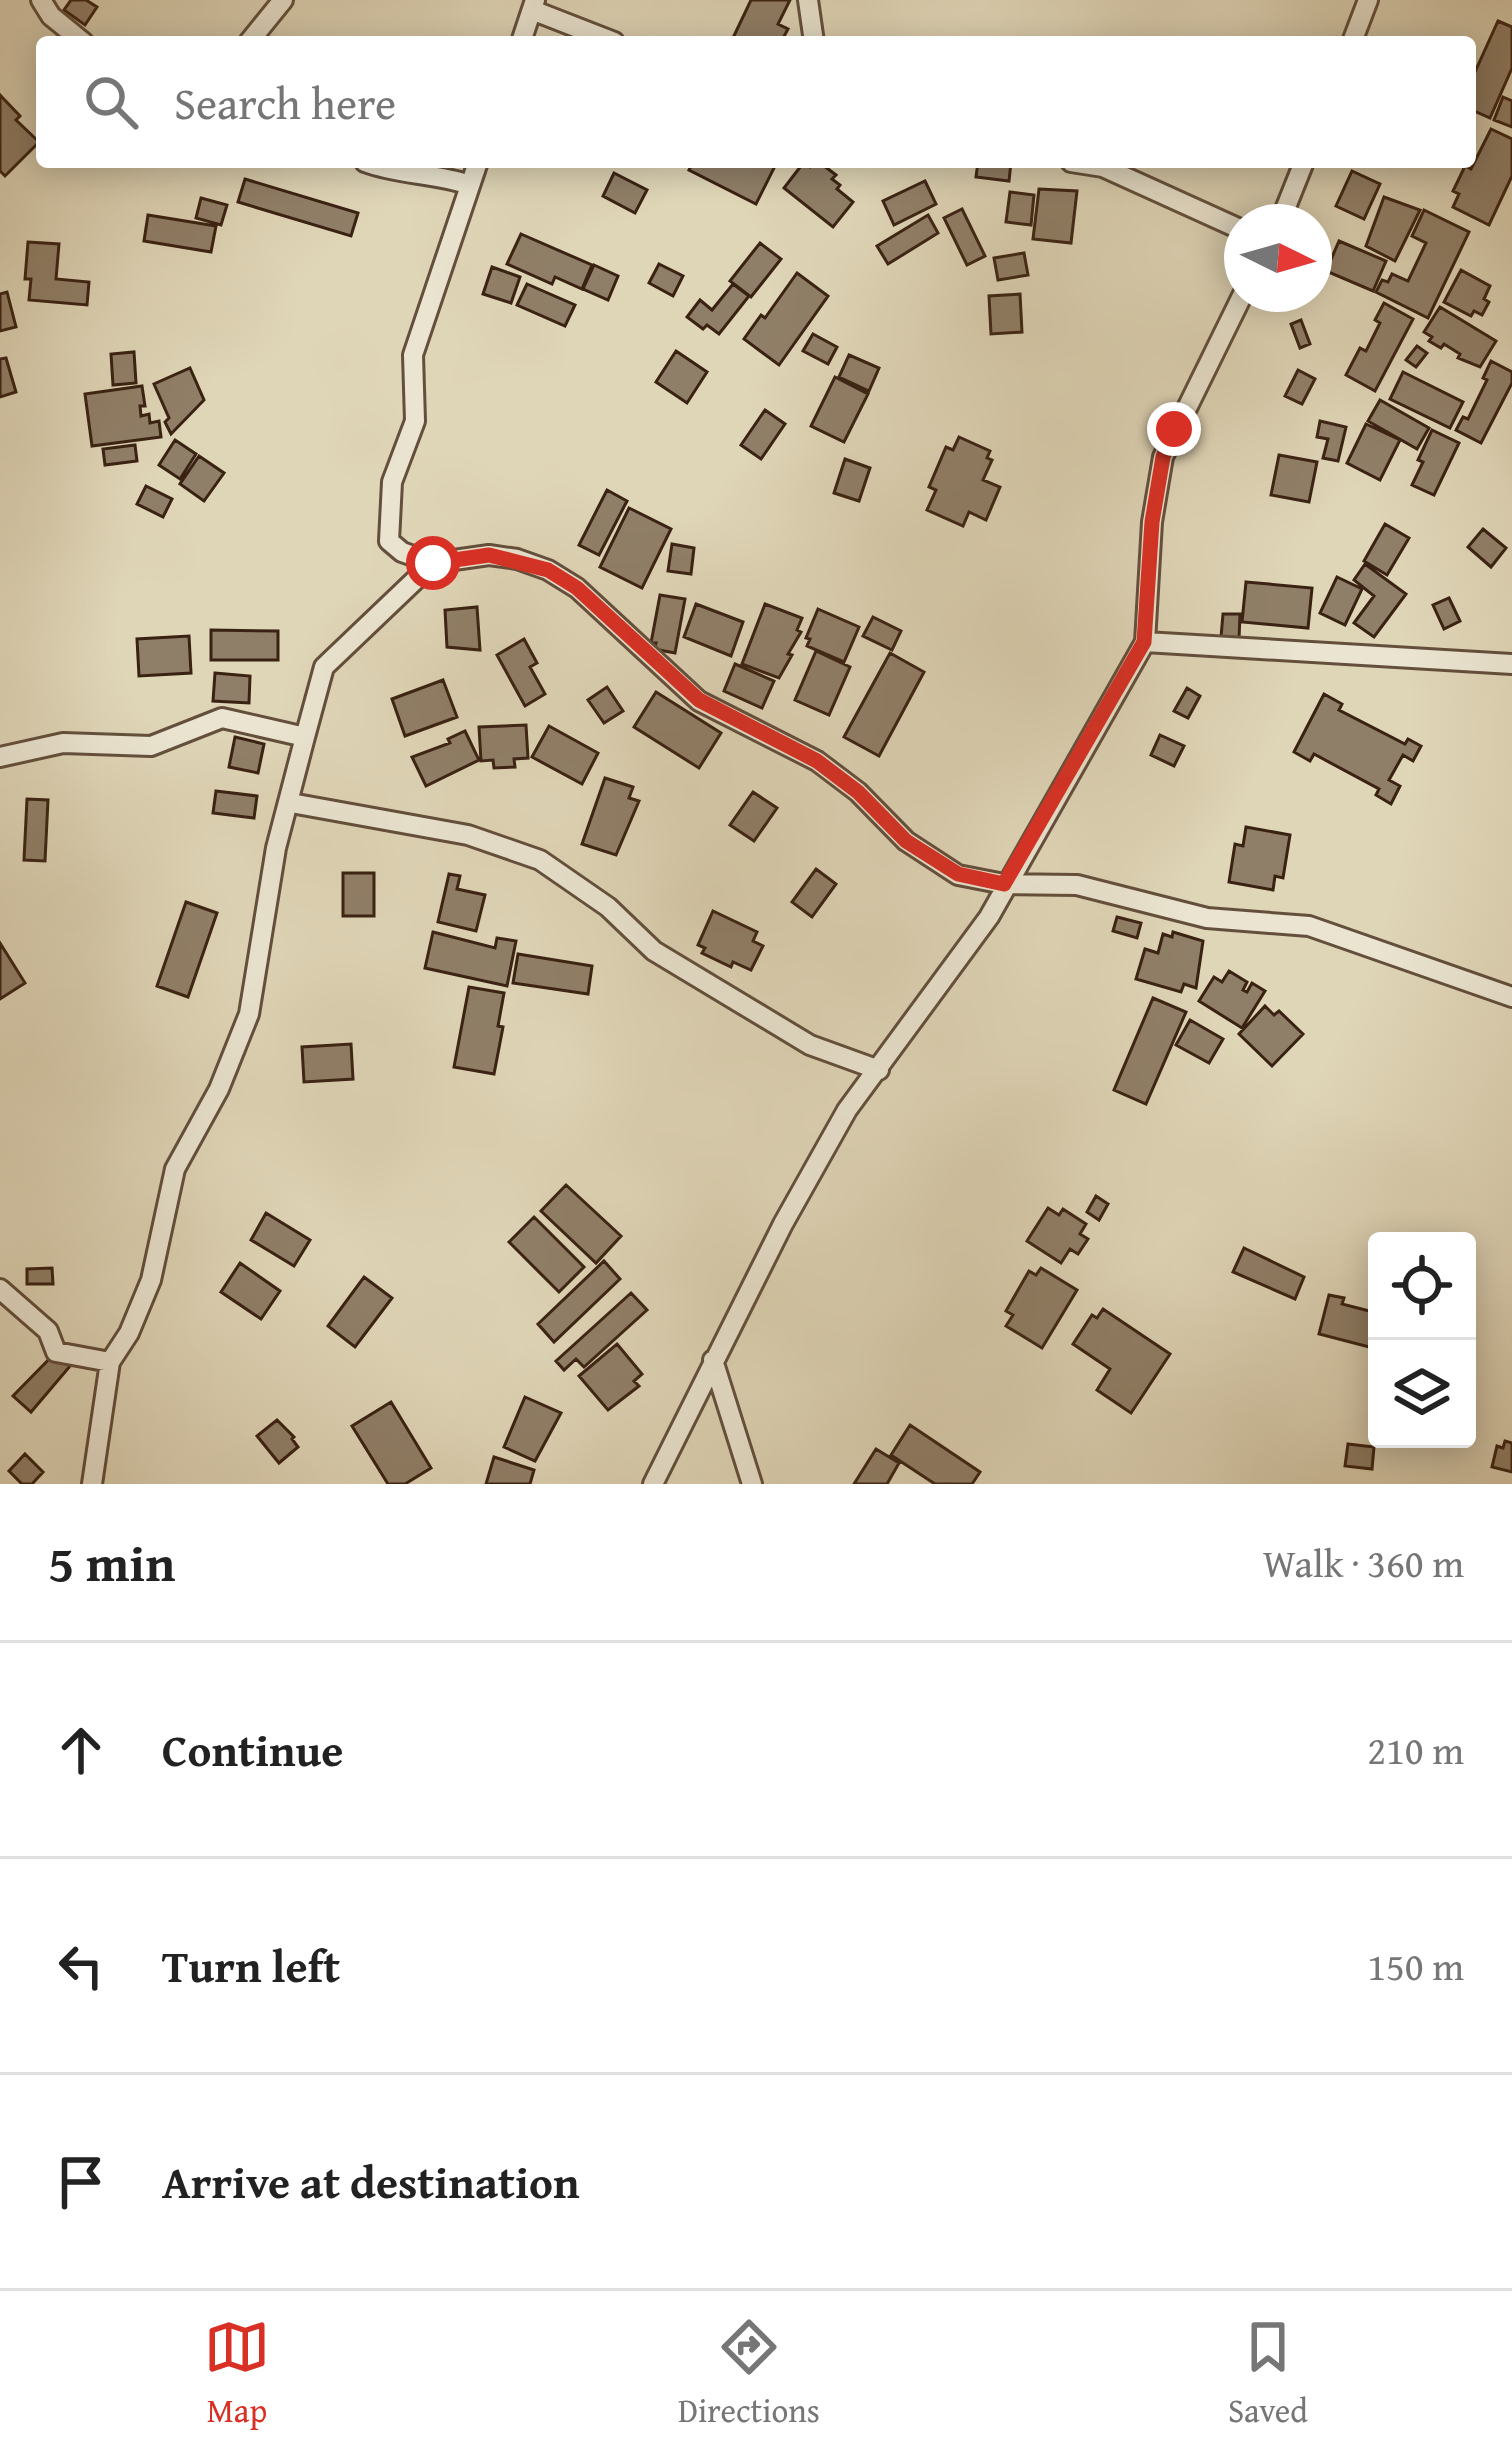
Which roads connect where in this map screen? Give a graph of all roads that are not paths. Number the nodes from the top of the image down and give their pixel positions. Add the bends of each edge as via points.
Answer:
1 (40, 0) edge
2 (283, 0) edge
3 (808, 0) edge
4 (1369, 0) edge
5 (533, 5) edge
6 (76, 36) edge
7 (254, 36) edge
8 (522, 36) edge
9 (601, 36) edge
10 (813, 36) edge
11 (1354, 36) edge
12 (382, 168) edge
13 (476, 168) edge
14 (1105, 168) edge
15 (1302, 168) edge
16 (470, 184) junction
17 (1287, 204) edge
18 (1224, 222) edge
19 (1234, 312) edge
20 (433, 563) junction
21 (1144, 642) junction
22 (1512, 664) edge
23 (305, 737) junction
24 (0, 757) edge
25 (291, 803) junction
26 (1004, 884) junction
27 (1512, 997) edge
28 (879, 1070) junction
29 (0, 1289) edge
30 (713, 1360) junction
31 (110, 1362) junction
32 (92, 1484) edge
33 (653, 1484) edge
34 (752, 1484) edge

1 - 6 street
2 - 7 street
3 - 10 street
4 - 11 street
5 - 8 street
5 - 9 street
12 - 16 street
13 - 16 street
14 - 18 street
15 - 17 street
16 - 20 street via 413,355 415,421 388,508 389,541
19 - 21 street via 1163,457
20 - 23 street via 324,667
20 - 26 street via 489,555 548,570 699,700 817,761 906,841 958,874
21 - 22 street
21 - 26 street
23 - 24 street via 222,718 151,746 63,743
23 - 25 street
25 - 28 street via 469,835 540,860 654,951 810,1045
25 - 31 street via 249,1014 175,1169 151,1280
26 - 27 street via 1077,885 1207,917 1310,926
26 - 28 street via 962,958
28 - 30 street via 847,1110
29 - 31 street via 48,1331 56,1352
30 - 33 street
30 - 34 street
31 - 32 street

